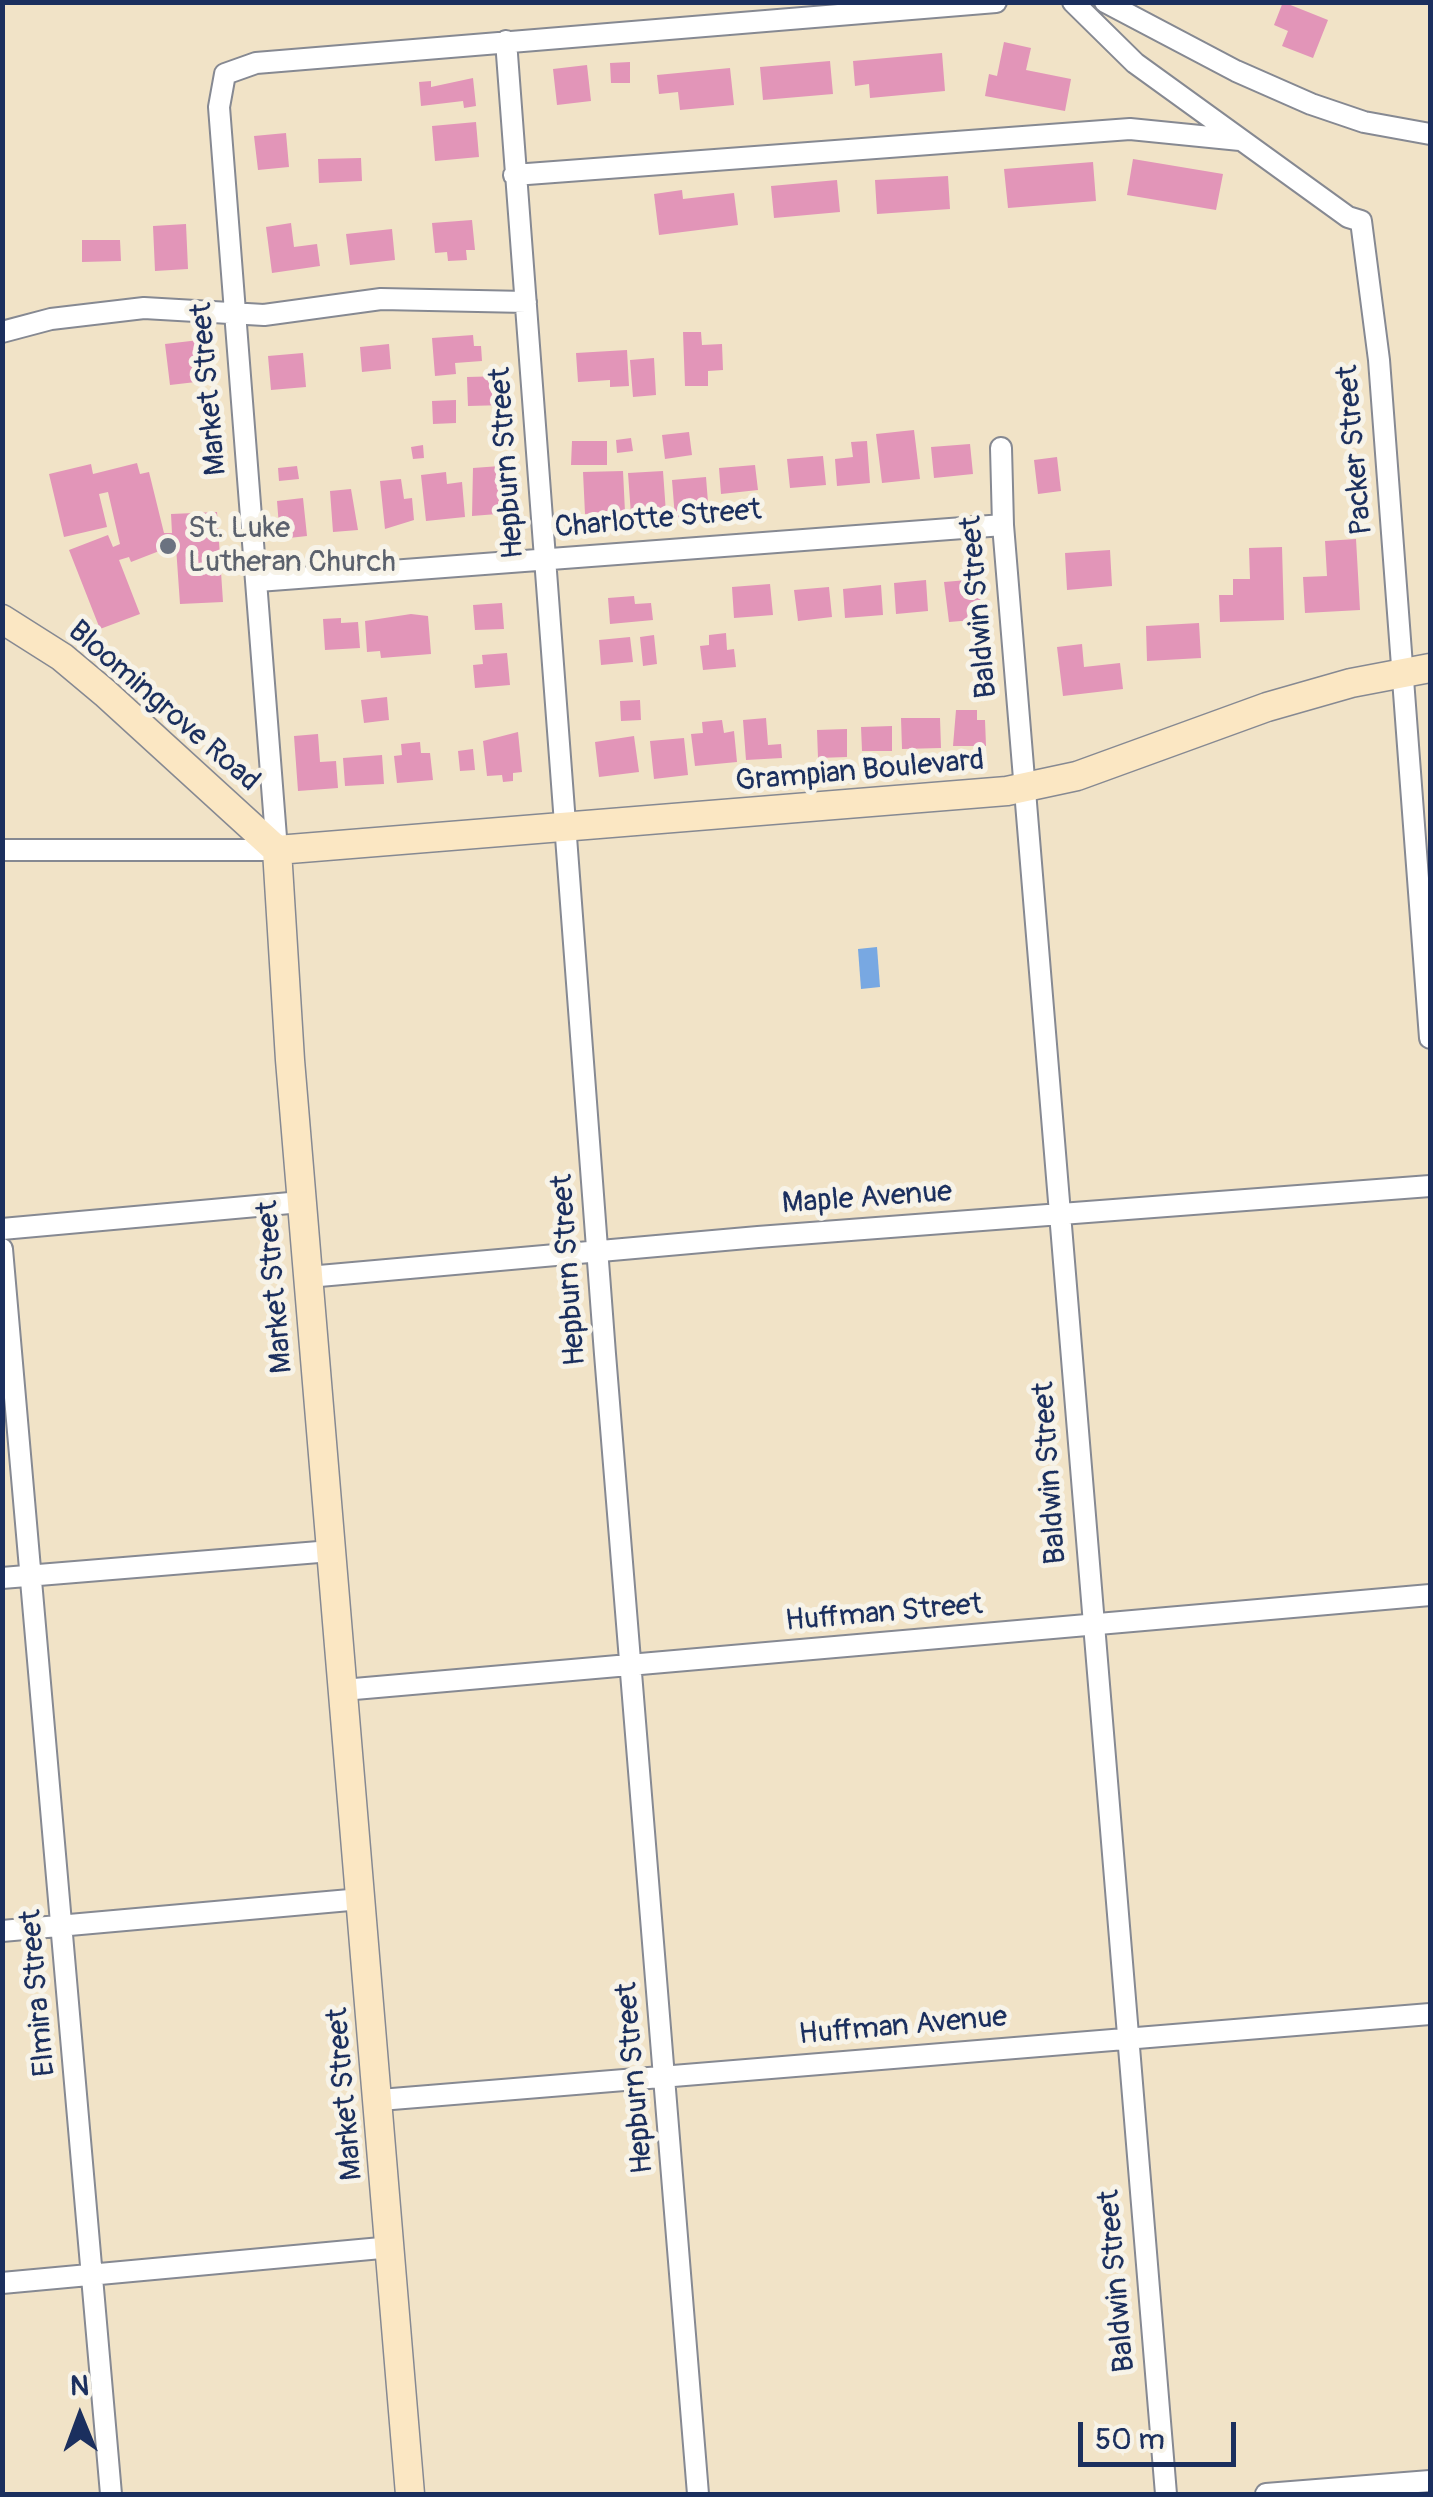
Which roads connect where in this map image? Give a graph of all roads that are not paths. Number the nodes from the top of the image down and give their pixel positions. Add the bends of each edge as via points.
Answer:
1 (996, 2) edge
2 (1072, 2) edge
3 (1105, 2) edge
4 (506, 41) junction
5 (1430, 134) edge
6 (1248, 142) junction
7 (514, 175) junction
8 (526, 302) junction
9 (237, 312) junction
10 (2, 332) edge
11 (1001, 448) dead end
12 (1003, 524) junction
13 (546, 560) junction
14 (258, 580) junction
15 (2, 618) edge
16 (1430, 668) edge
17 (1400, 672) junction
18 (1025, 788) junction
19 (568, 827) junction
20 (2, 850) edge
21 (277, 850) junction
22 (1430, 1038) edge
23 (1430, 1186) edge
24 (301, 1202) junction
25 (1062, 1216) junction
26 (2, 1229) edge
27 (2, 1249) edge
28 (600, 1253) junction
29 (308, 1277) junction
30 (331, 1551) junction
31 (34, 1576) junction
32 (2, 1578) edge
33 (1430, 1595) edge
34 (1094, 1625) junction
35 (632, 1666) junction
36 (343, 1690) junction
37 (361, 1899) junction
38 (64, 1925) junction
39 (2, 1931) edge
40 (1430, 2014) edge
41 (1126, 2037) junction
42 (665, 2077) junction
43 (380, 2100) junction
44 (392, 2246) junction
45 (93, 2274) junction
46 (2, 2283) edge
47 (1430, 2481) edge
48 (111, 2494) edge
49 (410, 2494) edge
50 (698, 2494) edge
51 (1166, 2494) edge
52 (1266, 2494) edge

1 - 4 street
2 - 6 street, Packer Street via 1135,64
3 - 5 street via 1311,104
4 - 7 street, Hepburn Street
4 - 9 street, Market Street via 256,63 225,74 219,106
6 - 7 street via 1130,129
6 - 17 street, Packer Street via 1361,222 1379,360
7 - 8 street, Hepburn Street
8 - 9 street via 381,299
8 - 13 street, Hepburn Street
9 - 10 street via 144,308
9 - 14 street, Market Street
11 - 12 street, Baldwin Street
12 - 13 street, Charlotte Street
12 - 18 street, Baldwin Street
13 - 14 street, Charlotte Street
13 - 19 street, Hepburn Street
14 - 21 street, Market Street
15 - 21 main road, Bloomingrove Road via 105,693
16 - 17 main road, Grampian Boulevard
17 - 18 main road, Grampian Boulevard via 1266,707 1142,755
17 - 22 street, Packer Street
18 - 19 main road, Grampian Boulevard
18 - 25 street, Baldwin Street
19 - 21 main road, Grampian Boulevard
19 - 28 street, Hepburn Street
20 - 21 street
21 - 24 main road, Market Street
23 - 25 street, Maple Avenue
24 - 26 street
24 - 29 main road, Market Street
25 - 28 street, Maple Avenue
25 - 34 street, Baldwin Street
27 - 31 street, Elmira Street
28 - 29 street, Maple Avenue
28 - 35 street, Hepburn Street
29 - 30 main road, Market Street
30 - 31 street
30 - 36 main road, Market Street
31 - 32 street
31 - 38 street, Elmira Street
33 - 34 street, Huffman Street
34 - 35 street, Huffman Street
34 - 41 street, Baldwin Street
35 - 36 street, Huffman Street
35 - 42 street, Hepburn Street
36 - 37 main road, Market Street
37 - 38 street
37 - 43 main road, Market Street
38 - 39 street
38 - 45 street, Elmira Street
40 - 41 street, Huffman Avenue
41 - 42 street, Huffman Avenue
41 - 51 street, Baldwin Street
42 - 43 street, Huffman Avenue
42 - 50 street, Hepburn Street
43 - 44 main road, Market Street
44 - 45 street
44 - 49 main road, Market Street
45 - 46 street
45 - 48 street, Elmira Street
47 - 52 street

